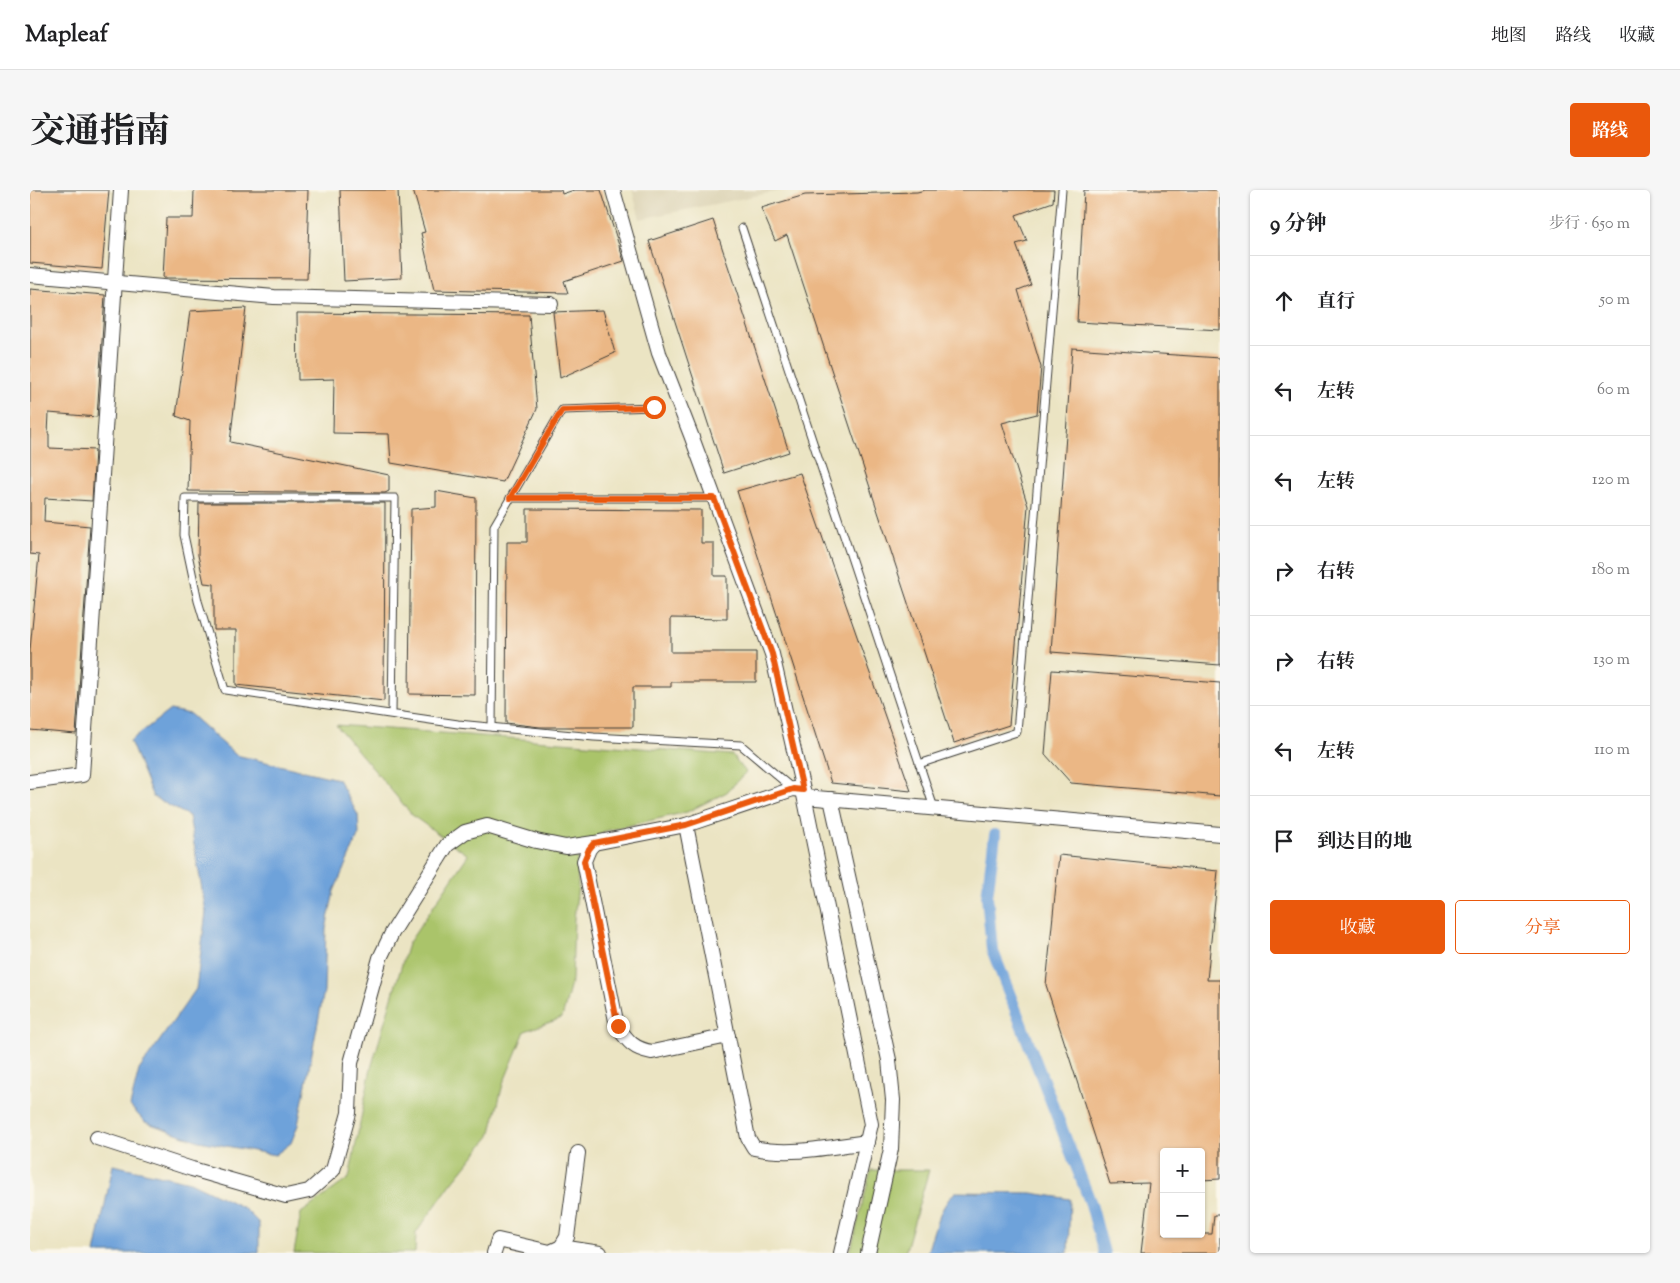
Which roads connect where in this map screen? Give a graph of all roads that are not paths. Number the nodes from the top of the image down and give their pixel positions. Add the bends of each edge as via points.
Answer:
1 (121, 190) edge
2 (613, 190) edge
3 (1062, 190) edge
4 (742, 228) dead end
5 (30, 275) edge
6 (115, 283) junction
7 (551, 304) dead end
8 (654, 407) dead end
9 (510, 498) junction
10 (714, 498) junction
11 (392, 714) junction
12 (492, 727) junction
13 (919, 764) junction
14 (30, 782) edge
15 (800, 792) junction
16 (831, 799) junction
17 (934, 808) junction
18 (686, 825) junction
19 (1220, 834) edge
20 (594, 843) junction
21 (728, 1036) junction
22 (97, 1138) dead end
23 (867, 1142) junction
24 (578, 1152) dead end
25 (561, 1247) junction
26 (494, 1253) edge
27 (600, 1253) edge
28 (842, 1253) edge
29 (868, 1253) edge

1 - 6 street
2 - 10 street via 659,353
3 - 13 lane via 1017,732
4 - 13 lane
5 - 6 street
6 - 7 street via 274,297
6 - 14 street via 82,775
8 - 9 lane via 562,410
9 - 10 lane
9 - 12 lane via 494,526
10 - 15 street via 772,654
11 - 11 lane via 225,690 198,601 184,535 185,498 395,498
11 - 12 lane
12 - 15 lane via 741,745
13 - 17 lane
15 - 16 street
15 - 18 street
15 - 23 street via 871,1124
16 - 17 street
16 - 29 street via 889,1060 893,1100 891,1148
17 - 19 street
18 - 20 street
18 - 21 street
20 - 21 street via 584,861 618,1026 625,1037 640,1050 652,1052
20 - 22 street via 566,847 487,826 465,832 447,845 380,958 351,1063 349,1113 333,1170 309,1191 286,1196
21 - 23 street via 748,1138 754,1148 771,1152
23 - 28 street
24 - 25 street via 567,1237
25 - 26 street via 550,1252 498,1240
25 - 27 street

